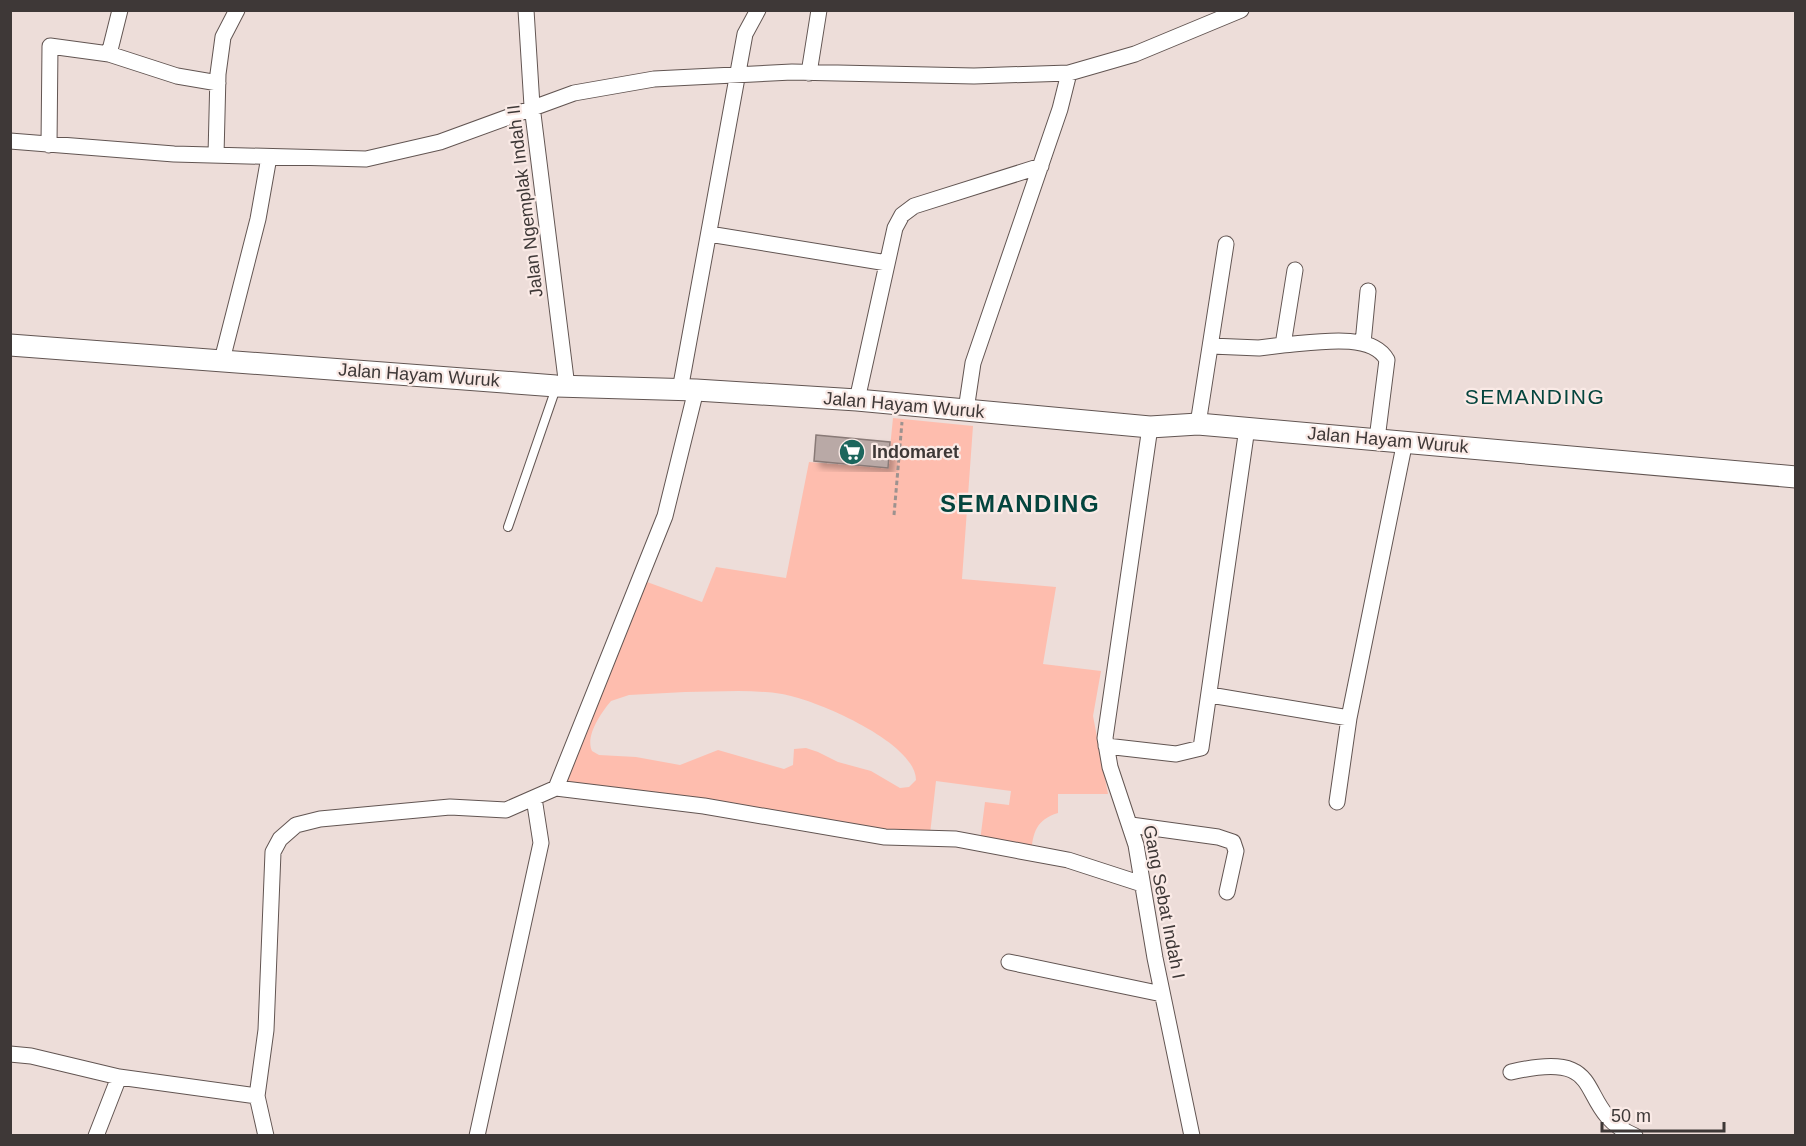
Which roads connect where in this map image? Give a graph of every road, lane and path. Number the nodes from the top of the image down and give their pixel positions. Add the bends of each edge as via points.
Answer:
1 (120, 10) edge
2 (237, 10) edge
3 (526, 10) edge
4 (758, 10) edge
5 (819, 10) edge
6 (1241, 10) edge
7 (109, 54) junction
8 (809, 73) junction
9 (1069, 73) junction
10 (737, 75) junction
11 (218, 83) junction
12 (532, 106) junction
13 (10, 141) edge
14 (49, 145) junction
15 (216, 155) junction
16 (268, 157) junction
17 (1041, 166) junction
18 (709, 234) junction
19 (1226, 244) dead end
20 (887, 263) junction
21 (1295, 270) dead end
22 (1368, 291) dead end
23 (1363, 343) junction
24 (10, 345) edge
25 (1283, 345) junction
26 (1212, 346) junction
27 (222, 360) junction
28 (562, 386) junction
29 (688, 390) junction
30 (856, 400) junction
31 (903, 405) junction
32 (966, 410) junction
33 (1198, 424) junction
34 (1150, 427) junction
35 (1247, 428) junction
36 (1377, 439) junction
37 (1405, 441) junction
38 (1796, 477) edge
39 (894, 515) dead end
40 (508, 527) dead end
41 (1210, 695) junction
42 (1349, 718) junction
43 (1106, 747) junction
44 (556, 788) junction
45 (534, 798) junction
46 (1337, 802) dead end
47 (1131, 825) junction
48 (1142, 884) junction
49 (1227, 892) dead end
50 (1009, 962) dead end
51 (1162, 994) junction
52 (10, 1054) edge
53 (1511, 1072) dead end
54 (119, 1077) junction
55 (256, 1096) junction
56 (96, 1136) edge
57 (266, 1136) edge
58 (477, 1136) edge
59 (1192, 1136) edge
60 (1635, 1136) edge

1 - 7 street
2 - 11 street via 223,38
3 - 12 street, Jalan Ngemplak Indah II
4 - 10 street via 745,34
5 - 8 street
6 - 9 street via 1135,54
7 - 11 street via 177,76
7 - 14 street via 50,46
8 - 9 street
8 - 10 street
9 - 17 street
10 - 12 street via 654,79 574,93
10 - 18 street
11 - 15 street
12 - 16 street via 440,142 366,159
12 - 28 street, Jalan Ngemplak Indah II
13 - 14 street
14 - 15 street
15 - 16 street
16 - 27 street via 258,219
17 - 20 street via 914,206 902,215 895,228
17 - 32 street via 973,363
18 - 20 street
18 - 29 street
19 - 26 street
20 - 30 street
21 - 25 street
22 - 23 street
23 - 25 street
23 - 36 street via 1382,351 1387,360
24 - 27 main road, Jalan Hayam Wuruk
25 - 26 street
26 - 33 street
27 - 28 main road, Jalan Hayam Wuruk
28 - 29 main road, Jalan Hayam Wuruk
28 - 40 lane
29 - 30 main road, Jalan Hayam Wuruk
29 - 44 street via 665,516
30 - 31 main road, Jalan Hayam Wuruk
31 - 32 main road, Jalan Hayam Wuruk
31 - 39 path
32 - 34 main road, Jalan Hayam Wuruk
33 - 34 main road, Jalan Hayam Wuruk
33 - 35 main road, Jalan Hayam Wuruk
34 - 43 street, Gang Sebat Indah I via 1106,720
35 - 36 main road, Jalan Hayam Wuruk
35 - 41 street
36 - 37 main road, Jalan Hayam Wuruk
37 - 38 main road, Jalan Hayam Wuruk
37 - 42 street
41 - 42 street
41 - 43 street via 1201,748 1176,754
42 - 46 street
43 - 47 street, Gang Sebat Indah I
44 - 45 street
44 - 48 street via 704,806 885,837 956,838 1068,860
45 - 55 street via 506,810 450,807 320,819 296,825 280,839 273,852 266,1030
45 - 58 street via 541,843
47 - 48 street, Gang Sebat Indah I
47 - 49 street via 1233,842 1236,851
48 - 51 street, Gang Sebat Indah I
50 - 51 street
51 - 59 street, Gang Sebat Indah I
52 - 54 street
53 - 60 street via 1556,1066 1575,1071 1589,1083 1607,1116
54 - 55 street
54 - 56 street
55 - 57 street

